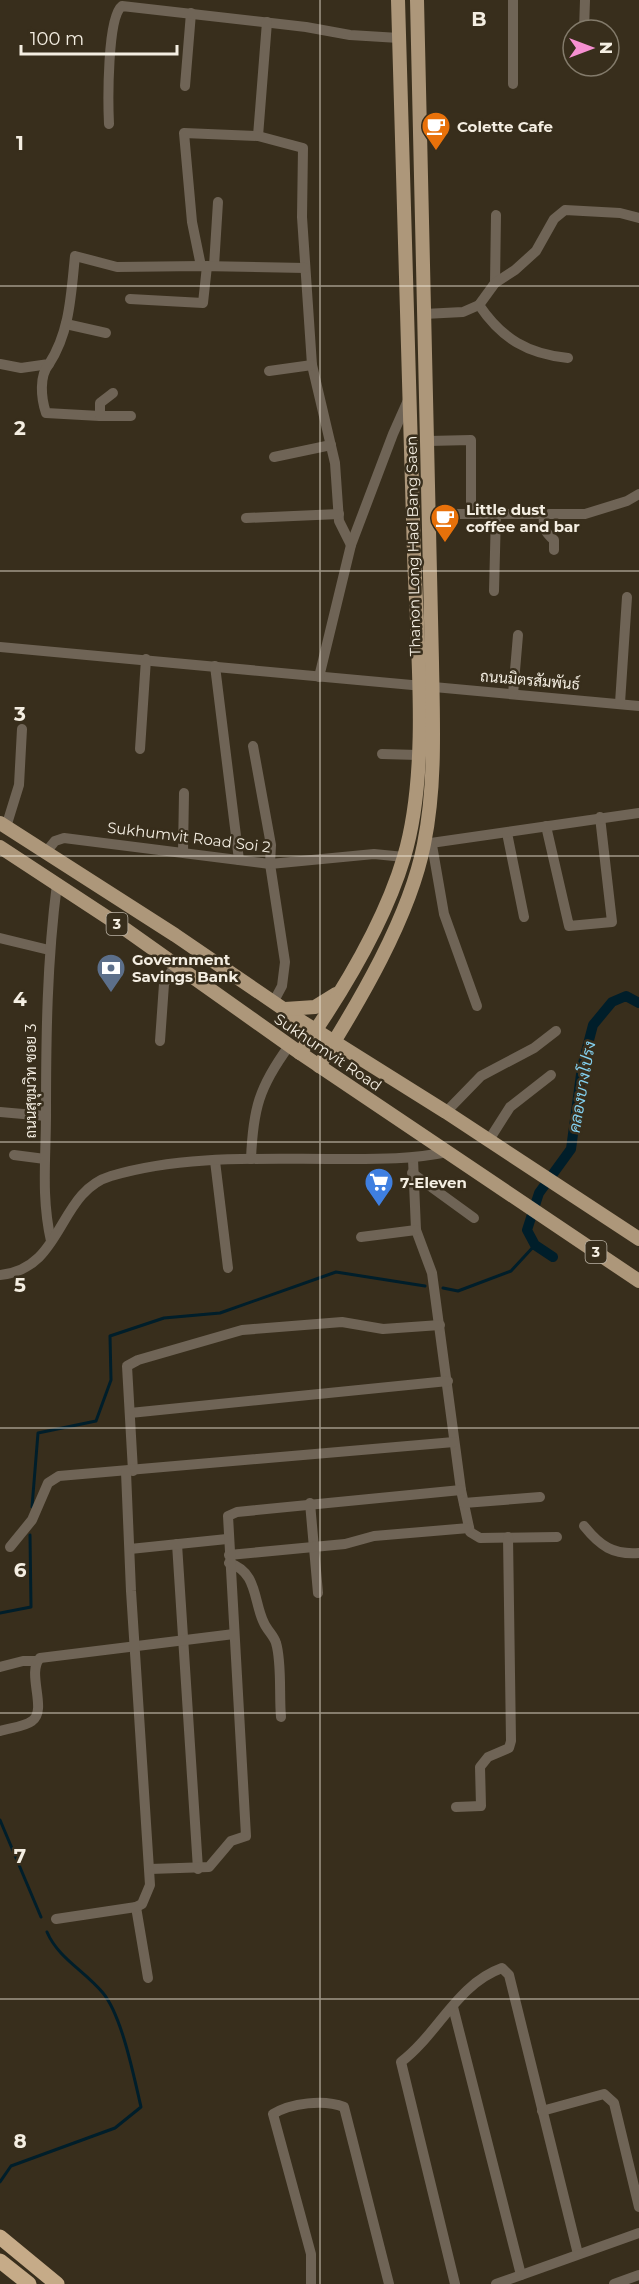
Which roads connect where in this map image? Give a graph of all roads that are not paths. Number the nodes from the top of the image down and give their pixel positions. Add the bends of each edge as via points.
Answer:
1 (398, 0) edge
2 (417, 0) edge
3 (513, 0) edge
4 (585, 0) edge
5 (191, 13) junction
6 (584, 18) edge
7 (267, 22) junction
8 (399, 38) junction
9 (513, 84) dead end
10 (185, 86) dead end
11 (109, 124) dead end
12 (258, 136) junction
13 (218, 202) dead end
14 (495, 215) dead end
15 (639, 218) edge
16 (207, 266) junction
17 (305, 268) junction
18 (495, 283) junction
19 (130, 299) dead end
20 (479, 305) junction
21 (424, 314) junction
22 (66, 324) junction
23 (106, 333) dead end
24 (568, 358) dead end
25 (0, 364) edge
26 (49, 364) junction
27 (312, 365) junction
28 (269, 372) dead end
29 (113, 393) dead end
30 (410, 397) junction
31 (100, 416) junction
32 (131, 416) dead end
33 (428, 441) junction
34 (332, 445) junction
35 (274, 457) dead end
36 (639, 494) edge
37 (496, 513) junction
38 (339, 514) junction
39 (429, 514) junction
40 (471, 514) junction
41 (544, 514) junction
42 (246, 518) dead end
43 (351, 545) junction
44 (555, 550) dead end
45 (495, 591) dead end
46 (627, 597) dead end
47 (518, 635) dead end
48 (0, 647) edge
49 (146, 659) junction
50 (215, 666) junction
51 (319, 677) junction
52 (418, 685) junction
53 (432, 686) junction
54 (513, 694) junction
55 (620, 703) junction
56 (639, 705) edge
57 (22, 729) dead end
58 (253, 746) dead end
59 (140, 749) dead end
60 (382, 754) dead end
61 (418, 755) junction
62 (184, 793) dead end
63 (639, 813) edge
64 (600, 817) junction
65 (3, 825) edge
66 (546, 826) junction
67 (507, 833) junction
68 (428, 845) junction
69 (0, 847) edge
70 (46, 852) junction
71 (183, 852) junction
72 (404, 857) junction
73 (239, 860) junction
74 (270, 864) junction
75 (57, 885) junction
76 (524, 917) dead end
77 (0, 938) edge
78 (49, 950) junction
79 (174, 966) junction
80 (339, 992) junction
81 (356, 1003) junction
82 (279, 1005) junction
83 (477, 1006) dead end
84 (316, 1030) junction
85 (556, 1031) dead end
86 (160, 1041) dead end
87 (334, 1042) junction
88 (295, 1050) junction
89 (362, 1059) junction
90 (319, 1066) junction
91 (551, 1075) dead end
92 (0, 1112) edge
93 (446, 1112) junction
94 (46, 1116) junction
95 (489, 1140) junction
96 (447, 1152) junction
97 (14, 1155) dead end
98 (45, 1159) junction
99 (251, 1159) junction
100 (413, 1159) junction
101 (214, 1161) junction
102 (412, 1173) junction
103 (474, 1218) dead end
104 (416, 1230) junction
105 (361, 1238) dead end
106 (639, 1239) edge
107 (51, 1241) junction
108 (228, 1268) dead end
109 (0, 1275) edge
110 (639, 1281) edge
111 (440, 1325) junction
112 (448, 1381) junction
113 (130, 1413) junction
114 (454, 1442) junction
115 (130, 1472) junction
116 (461, 1490) junction
117 (540, 1497) dead end
118 (310, 1503) junction
119 (464, 1503) junction
120 (584, 1526) dead end
121 (469, 1528) junction
122 (508, 1537) junction
123 (556, 1537) dead end
124 (227, 1539) junction
125 (177, 1544) junction
126 (10, 1547) dead end
127 (313, 1547) junction
128 (130, 1549) junction
129 (639, 1553) edge
130 (229, 1559) junction
131 (318, 1593) dead end
132 (234, 1634) junction
133 (182, 1639) junction
134 (134, 1645) junction
135 (37, 1661) junction
136 (0, 1667) edge
137 (280, 1717) dead end
138 (0, 1731) edge
139 (456, 1807) dead end
140 (150, 1869) junction
141 (198, 1869) junction
142 (136, 1907) junction
143 (56, 1919) dead end
144 (148, 1978) dead end
145 (453, 2007) junction
146 (542, 2111) junction
147 (639, 2207) edge
148 (639, 2233) edge
149 (0, 2237) edge
150 (578, 2254) junction
151 (0, 2261) edge
152 (521, 2275) junction
153 (639, 2276) edge
154 (24, 2282) edge
155 (57, 2284) edge
156 (311, 2284) edge
157 (389, 2284) edge
158 (455, 2284) edge
159 (496, 2284) edge
160 (614, 2284) edge

1 - 8 main road, Thanon Long Had Bang Saen
2 - 21 main road, Thanon Long Had Bang Saen
3 - 9 street
4 - 6 street
5 - 7 street
5 - 10 street
5 - 11 street via 127,5 118,9 108,70
7 - 8 street
7 - 12 street
8 - 30 main road, Thanon Long Had Bang Saen
12 - 16 street via 184,133 192,222
12 - 17 street via 303,148
13 - 16 street
14 - 18 street
15 - 18 street via 565,210 554,219 536,251
16 - 17 street
16 - 19 street via 203,303
16 - 22 street via 117,267 75,256
17 - 27 street
18 - 20 street
20 - 21 street via 471,311
20 - 24 street via 493,326 532,352
21 - 33 main road, Thanon Long Had Bang Saen
22 - 23 street
22 - 26 street via 61,346
25 - 26 street via 21,368
26 - 31 street via 44,370 42,400 46,413
27 - 28 street
27 - 34 street
29 - 31 street via 100,403
30 - 43 street
30 - 52 main road, Thanon Long Had Bang Saen
31 - 32 street
33 - 39 main road, Thanon Long Had Bang Saen
33 - 40 street via 471,440
34 - 35 street
34 - 38 street
36 - 41 street via 585,514
37 - 40 street
37 - 41 street
37 - 45 street
38 - 42 street
38 - 43 street
39 - 40 street
39 - 53 main road, Thanon Long Had Bang Saen
41 - 44 street via 545,533 554,540
43 - 51 street
46 - 55 street
47 - 54 street
48 - 49 street, ถนนมิตรสัมพันธ์
49 - 50 street, ถนนมิตรสัมพันธ์
49 - 59 street
50 - 51 street, ถนนมิตรสัมพันธ์
50 - 73 street
51 - 52 street, ถนนมิตรสัมพันธ์
52 - 53 street, ถนนมิตรสัมพันธ์
52 - 61 main road, Thanon Long Had Bang Saen
53 - 54 street, ถนนมิตรสัมพันธ์
53 - 68 main road, Thanon Long Had Bang Saen
54 - 55 street, ถนนมิตรสัมพันธ์
55 - 56 street, ถนนมิตรสัมพันธ์
57 - 65 street via 19,785
58 - 74 street via 272,845
60 - 61 street
61 - 72 main road, Thanon Long Had Bang Saen
62 - 71 street
63 - 64 street
64 - 66 street
64 - 66 street via 612,922 569,926
65 - 70 main road, Sukhumvit Road / 3
66 - 67 street
67 - 68 street
67 - 76 street
68 - 81 main road, Thanon Long Had Bang Saen via 402,911
68 - 83 street via 444,914
69 - 75 main road, Sukhumvit Road / 3
70 - 71 street, Sukhumvit Road Soi 2 via 55,841 64,838
70 - 82 main road, Sukhumvit Road / 3
71 - 73 street, Sukhumvit Road Soi 2
72 - 74 street, Sukhumvit Road Soi 2 via 374,854
72 - 80 main road, Thanon Long Had Bang Saen via 374,928
73 - 74 street, Sukhumvit Road Soi 2
74 - 82 street via 285,962
75 - 78 street, ถนนสุขุมวิท ซอย 3
75 - 79 main road, Sukhumvit Road / 3
77 - 78 street
78 - 94 street, ถนนสุขุมวิท ซอย 3
79 - 86 street via 164,984
79 - 88 main road, Sukhumvit Road / 3
80 - 82 main road via 315,1007
80 - 84 main road, Thanon Long Had Bang Saen
81 - 87 main road, Thanon Long Had Bang Saen
81 - 89 main road via 347,1028 348,1038
82 - 84 main road, Sukhumvit Road / 3
84 - 87 main road, Sukhumvit Road / 3
84 - 88 main road, Thanon Long Had Bang Saen
85 - 93 street via 534,1048 481,1076
87 - 89 main road, Sukhumvit Road / 3
87 - 90 main road, Thanon Long Had Bang Saen
88 - 90 main road, Sukhumvit Road / 3
88 - 99 street via 267,1081 256,1103
89 - 93 main road, Sukhumvit Road / 3
90 - 96 main road, Sukhumvit Road / 3
91 - 95 street via 510,1107
92 - 94 street
93 - 95 main road, Sukhumvit Road / 3
94 - 98 street, ถนนสุขุมวิท ซอย 3
95 - 106 main road, Sukhumvit Road / 3
96 - 100 street
96 - 110 main road, Sukhumvit Road / 3
97 - 98 street
98 - 107 street, ถนนสุขุมวิท ซอย 3 via 44,1209
99 - 100 street
99 - 101 street
100 - 102 street
101 - 107 street via 132,1169 106,1177 86,1191
101 - 108 street
102 - 103 street
102 - 104 street
104 - 105 street
104 - 111 street via 432,1273
107 - 109 street via 45,1254 32,1266
111 - 112 street
111 - 113 street via 383,1329 342,1322 226,1333 127,1366
112 - 113 street
112 - 114 street
113 - 115 street
114 - 115 street
114 - 116 street
115 - 126 street via 59,1476 48,1483 32,1520
115 - 128 street
116 - 118 street
116 - 119 street
117 - 119 street
118 - 124 street via 231,1514 226,1521
118 - 127 street
119 - 121 street
120 - 129 street via 598,1544 612,1551
121 - 122 street via 472,1535 480,1538
121 - 127 street via 374,1536
122 - 123 street
122 - 139 street via 511,1741 509,1748 488,1757 480,1767 481,1806
124 - 125 street
124 - 130 street
125 - 128 street
125 - 133 street
127 - 130 street
127 - 131 street
128 - 134 street
130 - 132 street
130 - 137 street via 249,1577 264,1624 276,1642
132 - 133 street
132 - 141 street via 246,1836 231,1841 209,1867
133 - 134 street
133 - 141 street
134 - 135 street via 45,1656
134 - 140 street
135 - 136 street
135 - 138 street via 35,1719
140 - 141 street
140 - 142 street via 147,1895
142 - 143 street
142 - 144 street
145 - 146 street via 472,1983 488,1973 502,1968 509,1975
145 - 152 street
145 - 158 street via 417,2050 401,2062
146 - 147 street via 604,2094 614,2103
146 - 150 street
148 - 150 street
149 - 155 highway
150 - 152 street
151 - 154 highway
152 - 159 street
153 - 160 street
156 - 157 street via 311,2254 273,2114 286,2106 334,2103 344,2107

